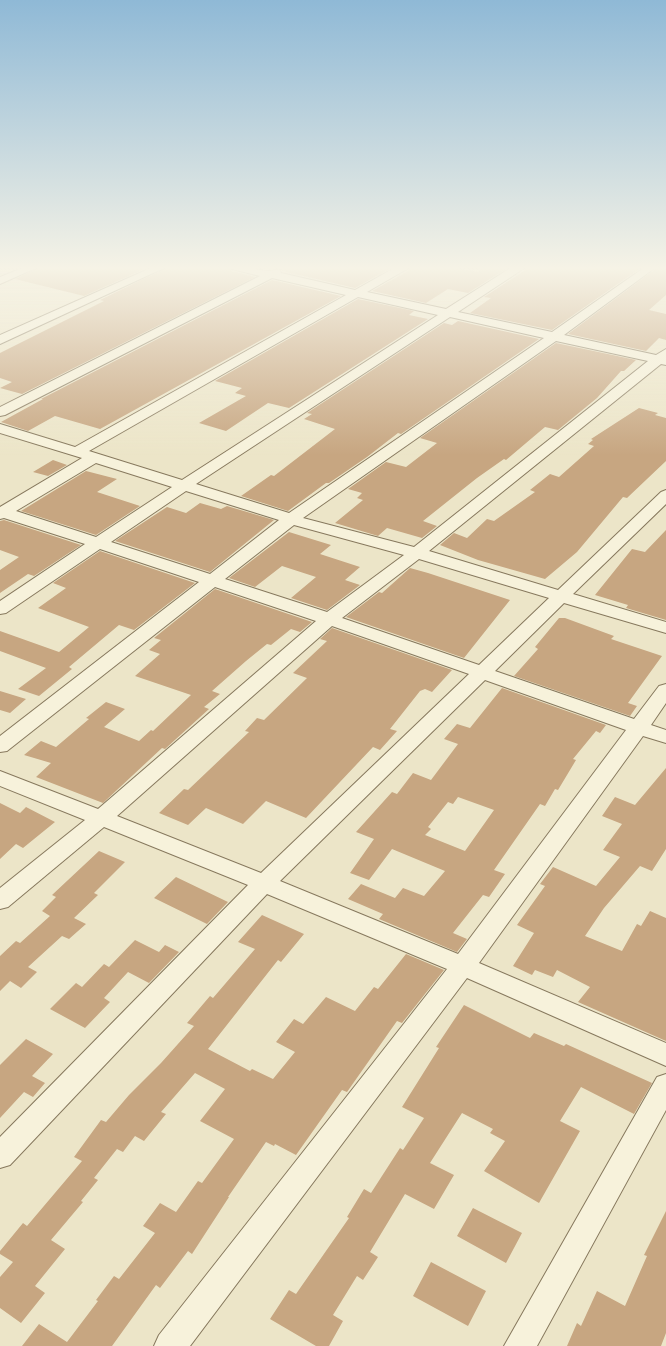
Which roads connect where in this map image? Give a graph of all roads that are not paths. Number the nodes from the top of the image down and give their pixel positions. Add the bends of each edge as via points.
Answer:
1 (22, 330) edge
2 (161, 330) edge
3 (292, 330) edge
4 (422, 330) edge
5 (526, 330) edge
6 (563, 330) edge
7 (555, 336) junction
8 (0, 340) edge
9 (663, 358) edge
10 (0, 412) edge
11 (0, 428) edge
12 (77, 452) junction
13 (95, 457) junction
14 (183, 486) junction
15 (666, 495) edge
16 (2, 513) edge
17 (291, 519) junction
18 (98, 544) junction
19 (417, 553) junction
20 (211, 581) junction
21 (562, 596) junction
22 (0, 609) edge
23 (329, 619) junction
24 (666, 628) edge
25 (481, 673) junction
26 (666, 690) edge
27 (639, 727) junction
28 (666, 737) edge
29 (0, 746) edge
30 (0, 778) edge
31 (100, 819) junction
32 (264, 883) junction
33 (0, 901) edge
34 (463, 966) junction
35 (666, 1056) edge
36 (666, 1085) edge
37 (0, 1156) edge
38 (170, 1346) edge
39 (520, 1346) edge

1 - 8 street
2 - 10 street
3 - 12 street
4 - 14 street
5 - 7 street
6 - 7 street
7 - 9 street
7 - 17 street
9 - 19 street
11 - 12 street
12 - 13 street
13 - 14 street
13 - 16 street
14 - 17 street
14 - 18 street
15 - 21 street
16 - 18 street
17 - 19 street
17 - 20 street
18 - 20 street
18 - 22 street
19 - 21 street
19 - 23 street
20 - 23 street
20 - 29 street
21 - 24 street
21 - 25 street
23 - 25 street
23 - 31 street
25 - 27 street
25 - 32 street
26 - 27 street
27 - 28 street
27 - 34 street
30 - 31 street
31 - 32 street
31 - 33 street
32 - 34 street
32 - 37 street
34 - 35 street
34 - 38 street
36 - 39 street

